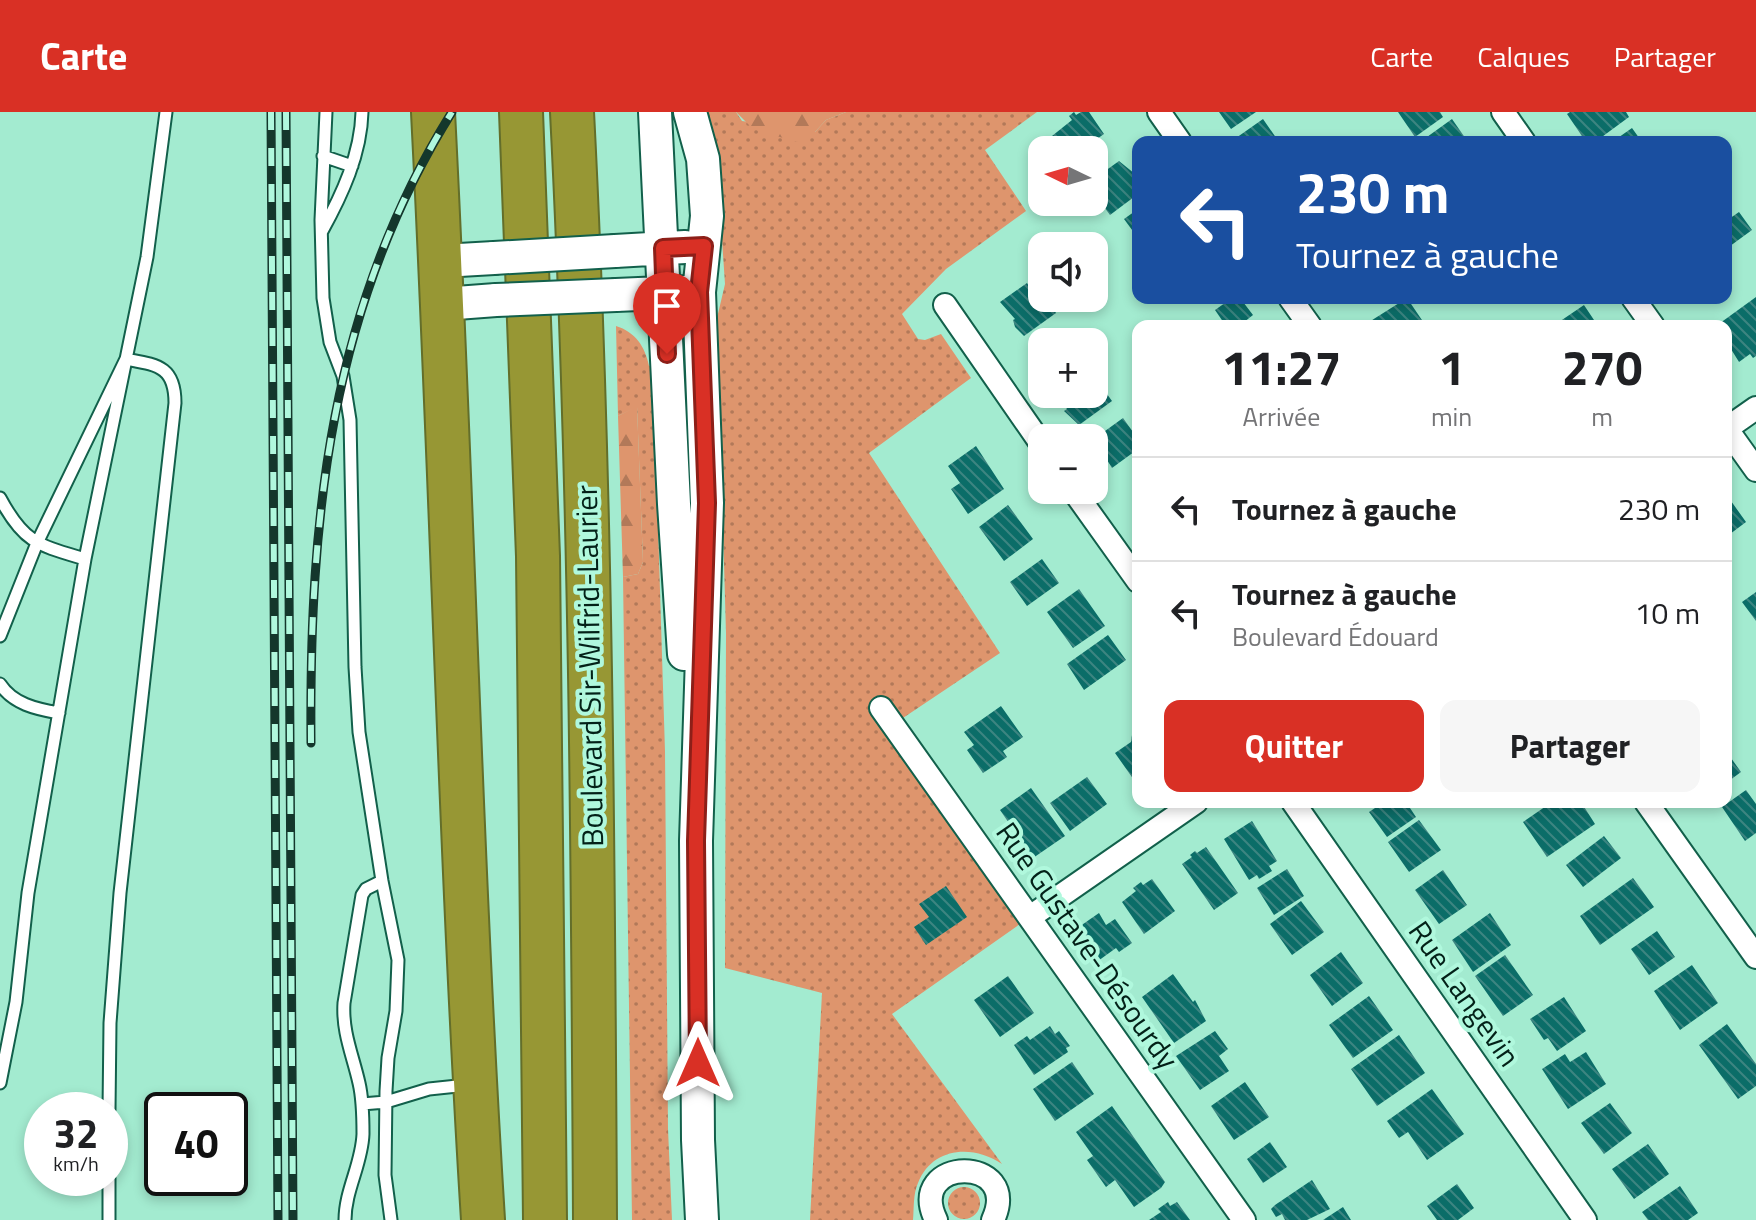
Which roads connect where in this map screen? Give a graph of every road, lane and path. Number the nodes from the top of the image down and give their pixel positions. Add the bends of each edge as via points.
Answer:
1 (166, 112) edge
2 (326, 112) edge
3 (362, 112) edge
4 (433, 112) edge
5 (521, 112) edge
6 (572, 112) edge
7 (655, 112) edge
8 (690, 112) edge
9 (1159, 112) edge
10 (1503, 112) edge
11 (1176, 136) edge
12 (1520, 136) edge
13 (323, 156) junction
14 (352, 166) junction
15 (322, 231) junction
16 (704, 246) junction
17 (663, 248) junction
18 (442, 261) junction
19 (699, 292) junction
20 (664, 294) junction
21 (443, 304) junction
22 (945, 305) dead end
23 (126, 359) junction
24 (1756, 408) edge
25 (1028, 425) edge
26 (1732, 425) edge
27 (1732, 437) edge
28 (1756, 470) edge
29 (0, 498) edge
30 (1083, 504) edge
31 (37, 543) junction
32 (85, 559) junction
33 (1132, 573) edge
34 (0, 636) edge
35 (0, 684) edge
36 (881, 708) dead end
37 (59, 713) junction
38 (1187, 808) edge
39 (1297, 808) edge
40 (1650, 808) edge
41 (696, 841) junction
42 (382, 881) junction
43 (1030, 917) junction
44 (1756, 957) edge
45 (0, 1083) edge
46 (474, 1084) junction
47 (109, 1092) edge
48 (386, 1102) junction
49 (362, 1104) junction
50 (109, 1196) edge
51 (109, 1220) edge
52 (345, 1220) edge
53 (391, 1220) edge
54 (483, 1220) edge
55 (545, 1220) edge
56 (595, 1220) edge
57 (702, 1220) edge
58 (936, 1220) edge
59 (993, 1220) edge
60 (1244, 1220) edge
61 (1585, 1220) edge

1 - 23 lane via 149,242
2 - 13 lane
3 - 14 lane
4 - 18 highway
5 - 55 highway, Boulevard Sir-Wilfrid-Laurier via 538,556
6 - 56 highway, Boulevard Sir-Wilfrid-Laurier via 585,385
7 - 17 street
8 - 16 street via 703,159
9 - 11 street
10 - 12 street
13 - 14 lane
13 - 15 lane
14 - 15 lane
15 - 42 lane via 325,320 350,420 359,732
16 - 17 street
16 - 19 street
17 - 18 street, bridge
17 - 20 street
18 - 21 highway
19 - 20 street
19 - 41 street via 707,503
20 - 21 street, bridge
20 - 41 street
21 - 46 highway
22 - 25 street
23 - 31 lane
23 - 32 lane
23 - 47 lane via 168,372 175,403 120,893
24 - 26 street
27 - 28 street
29 - 31 lane via 19,530
30 - 33 street
31 - 32 lane
31 - 34 lane
32 - 37 lane
35 - 37 lane via 25,704
36 - 43 street, Rue Gustave-Désourdy
37 - 45 lane
38 - 43 street
39 - 61 street, Rue Langevin
40 - 44 street
41 - 57 street
42 - 48 lane via 398,960
42 - 49 lane via 362,895 344,1003
43 - 60 street, Rue Gustave-Désourdy
46 - 48 lane via 429,1089
46 - 54 highway
48 - 49 lane
48 - 53 lane via 385,1175
49 - 52 lane via 362,1149
50 - 51 lane
58 - 59 street via 931,1199 937,1183 950,1172 967,1169 994,1187 998,1204

